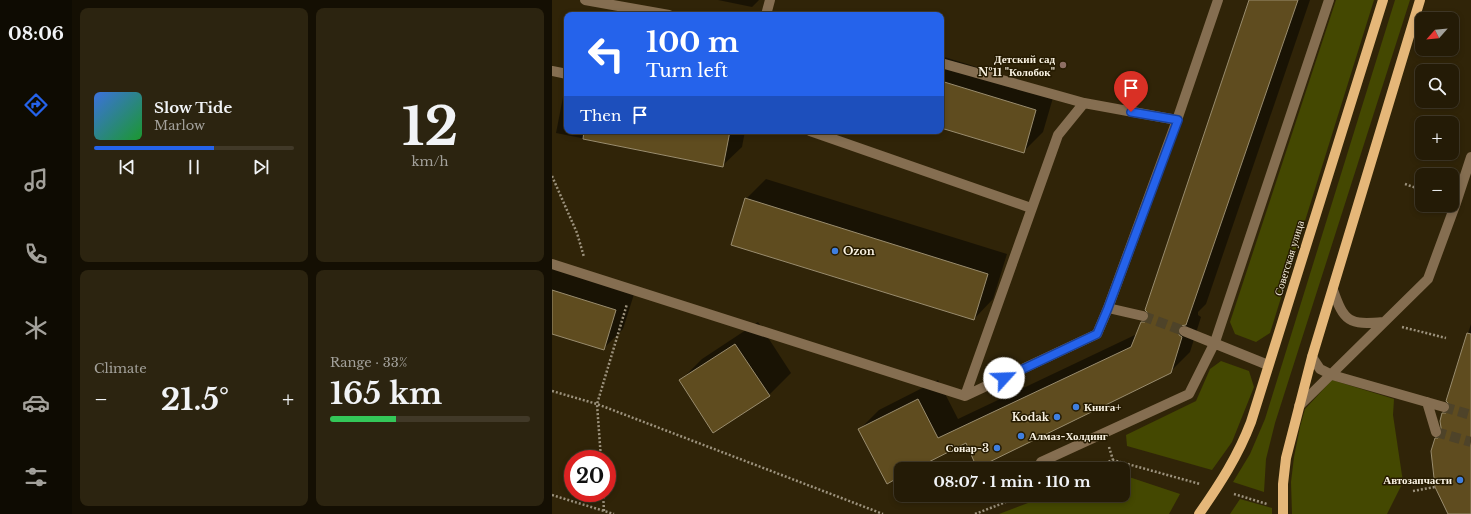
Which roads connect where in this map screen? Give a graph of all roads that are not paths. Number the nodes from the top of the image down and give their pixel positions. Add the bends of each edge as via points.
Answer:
1 (585, 0) edge
2 (770, 0) edge
3 (1218, 0) edge
4 (1329, 0) edge
5 (1383, 0) edge
6 (1420, 0) edge
7 (652, 12) edge
8 (769, 12) edge
9 (944, 64) edge
10 (552, 71) edge
11 (564, 73) edge
12 (1084, 103) junction
13 (1178, 120) junction
14 (819, 134) edge
15 (1471, 157) edge
16 (1031, 208) junction
17 (552, 264) edge
18 (1333, 290) junction
19 (1108, 308) junction
20 (1143, 316) tunnel mouth
21 (1383, 322) junction
22 (1184, 331) tunnel mouth
23 (1215, 342) junction
24 (1312, 357) junction
25 (1268, 365) junction
26 (1332, 375) junction
27 (965, 396) junction
28 (1427, 402) junction
29 (1299, 406) junction
30 (1444, 407) tunnel mouth
31 (1436, 432) dead end
32 (1041, 462) dead end
33 (1199, 514) edge
34 (1283, 514) edge

1 - 7 lane
2 - 8 lane
3 - 13 lane
4 - 23 lane
5 - 25 main road, Советская улица
6 - 18 main road
9 - 12 lane
10 - 11 lane
12 - 13 lane
12 - 16 lane via 1058,135
13 - 19 lane
14 - 16 lane
15 - 21 lane via 1428,279
16 - 27 lane
17 - 27 lane
18 - 21 lane via 1340,308 1348,319 1363,324
18 - 24 main road
19 - 20 lane
19 - 27 lane via 1097,334
21 - 26 lane
22 - 23 lane
23 - 25 lane
23 - 32 lane via 1189,394
24 - 26 lane via 1320,370
24 - 29 main road
25 - 33 main road, Советская улица via 1242,446
26 - 28 lane
26 - 29 lane
28 - 30 lane
28 - 31 lane
29 - 34 main road via 1286,458

